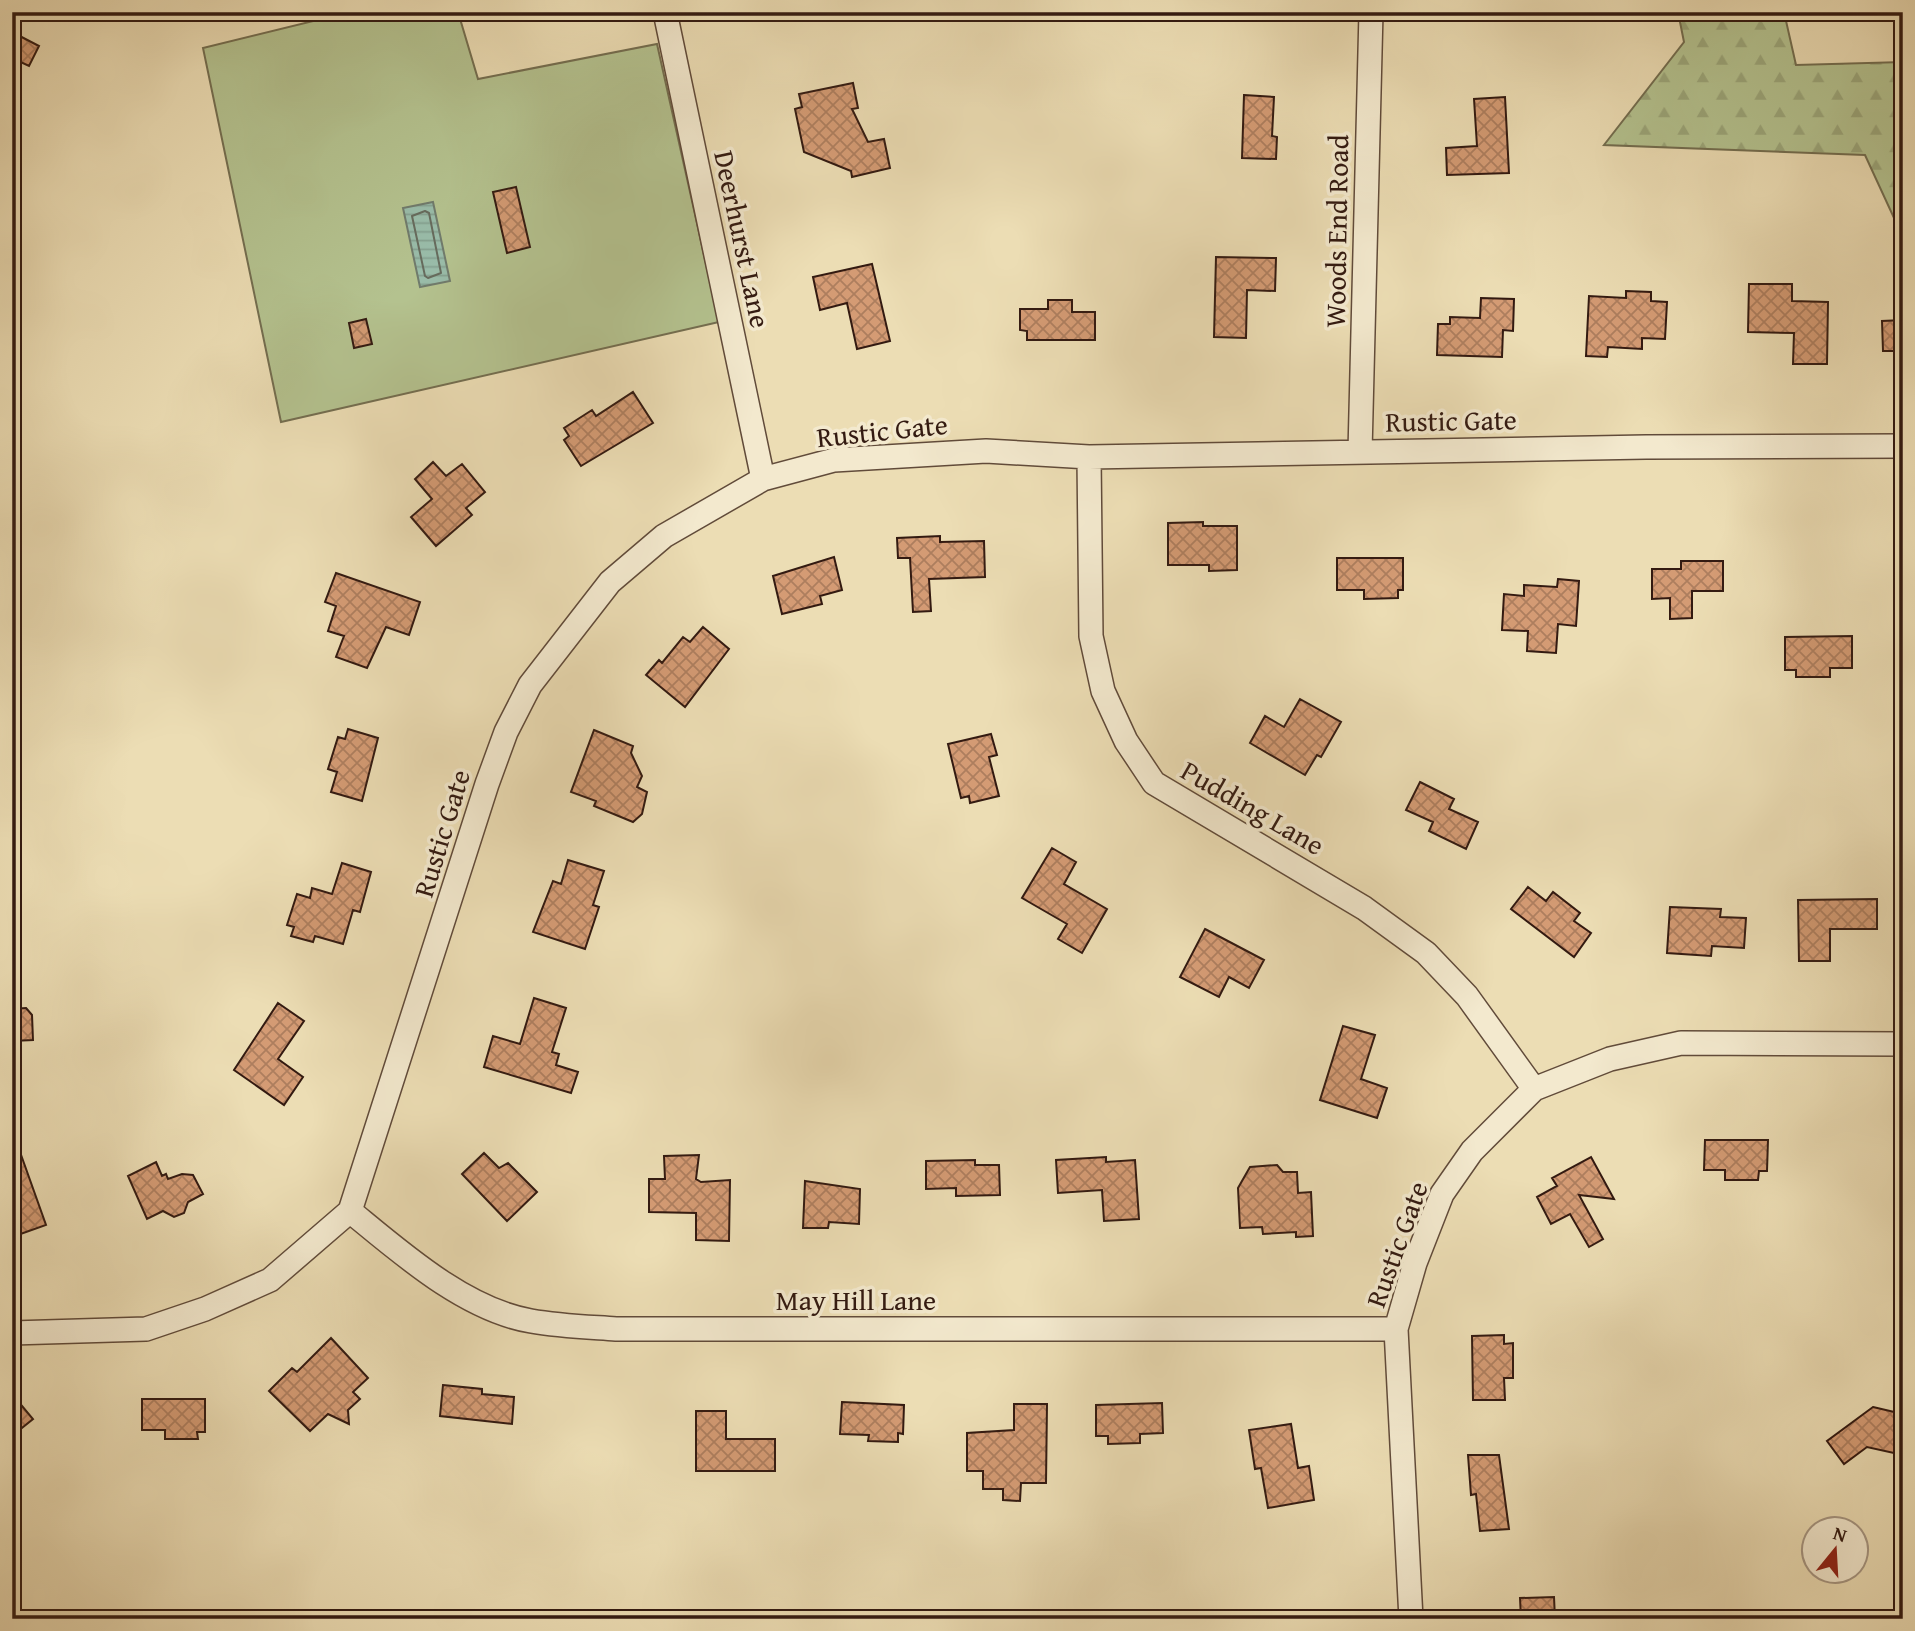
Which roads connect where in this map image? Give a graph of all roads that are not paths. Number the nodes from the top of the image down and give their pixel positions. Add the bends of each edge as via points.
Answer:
1 (665, 12) edge
2 (1371, 12) edge
3 (1903, 446) edge
4 (1360, 452) junction
5 (1088, 457) junction
6 (763, 479) junction
7 (1903, 1044) edge
8 (1534, 1089) junction
9 (350, 1211) junction
10 (1396, 1329) junction
11 (12, 1333) edge
12 (1411, 1619) edge

1 - 6 street, Deerhurst Lane
2 - 4 street, Woods End Road
3 - 4 street, Rustic Gate
4 - 5 street, Rustic Gate
5 - 6 street, Rustic Gate via 905,454 834,460
5 - 8 street, Pudding Lane via 1091,636 1103,691 1126,741 1154,783 1364,908 1426,953 1467,996
6 - 9 street, Rustic Gate via 664,536 610,582 530,685 487,784
7 - 8 street, Rustic Gate via 1681,1042 1610,1059
8 - 10 street, Rustic Gate via 1472,1151 1442,1194
9 - 10 street, May Hill Lane via 465,1297 529,1321 616,1329
9 - 11 street via 270,1280 205,1309 145,1329
10 - 12 street, Rustic Gate

